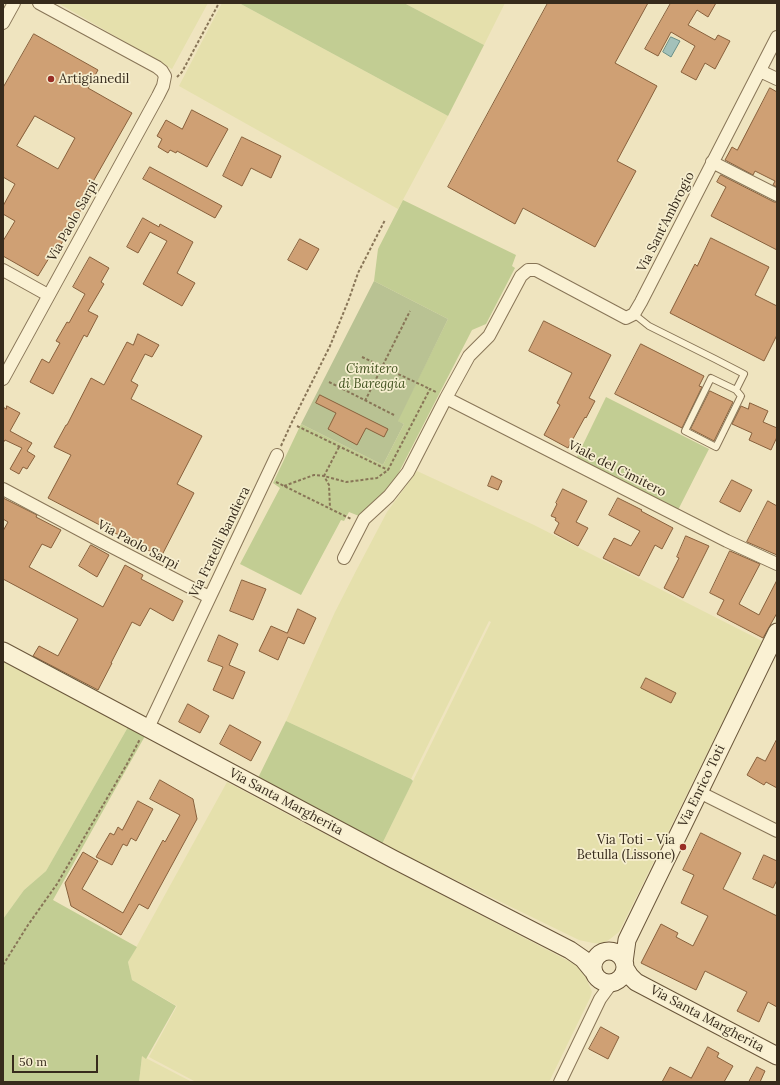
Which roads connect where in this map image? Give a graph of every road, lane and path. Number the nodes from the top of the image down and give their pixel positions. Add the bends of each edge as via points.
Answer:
1 (14, 3) edge
2 (39, 3) edge
3 (219, 3) edge
4 (3, 23) edge
5 (777, 36) edge
6 (760, 71) junction
7 (165, 76) junction
8 (777, 80) edge
9 (712, 162) junction
10 (777, 195) edge
11 (384, 220) dead end
12 (3, 270) edge
13 (48, 295) junction
14 (410, 311) dead end
15 (634, 314) junction
16 (362, 357) dead end
17 (382, 366) junction
18 (3, 379) edge
19 (328, 382) dead end
20 (430, 389) junction
21 (736, 390) junction
22 (446, 398) junction
23 (365, 401) junction
24 (394, 415) dead end
25 (297, 426) dead end
26 (339, 447) junction
27 (277, 455) joint
28 (388, 470) junction
29 (324, 476) junction
30 (266, 477) junction
31 (284, 486) junction
32 (3, 489) edge
33 (330, 509) junction
34 (362, 525) junction
35 (344, 558) dead end
36 (777, 564) edge
37 (209, 598) junction
38 (777, 632) edge
39 (3, 651) edge
40 (144, 733) junction
41 (699, 792) junction
42 (777, 831) edge
43 (3, 965) edge
44 (610, 969) junction
45 (777, 1056) edge
46 (560, 1082) edge

1 - 4 street
2 - 7 street via 156,67
3 - 7 path via 182,72 177,76
5 - 6 street, Via Sant'Ambrogio
6 - 8 street
6 - 9 street, Via Sant'Ambrogio
7 - 13 street, Via Paolo Sarpi via 155,101
9 - 10 street
9 - 15 street, Via Sant'Ambrogio
11 - 27 path via 358,273 330,346
12 - 13 street
13 - 18 street, Via Paolo Sarpi
14 - 17 path
15 - 21 lane via 649,326 744,374
15 - 22 street via 626,318 536,270 528,270 521,276 489,336 469,356
16 - 17 path
17 - 20 path
17 - 23 path
19 - 23 path
20 - 22 path
20 - 28 path
21 - 21 lane via 741,396 716,447 685,431 711,378
22 - 34 street via 408,472 389,496 364,519
22 - 36 street, Viale del Cimitero
23 - 24 path
25 - 26 path
26 - 28 path
26 - 29 path
27 - 30 street, Via Fratelli Bandiera
28 - 29 path via 377,478 346,482
29 - 31 path via 314,475
29 - 33 path via 329,485
30 - 31 path
30 - 37 street, Via Fratelli Bandiera
31 - 33 path
32 - 37 street, Via Paolo Sarpi
33 - 34 path
34 - 35 street
37 - 40 street, Via Fratelli Bandiera
38 - 41 street, Via Enrico Toti
39 - 40 street, Via Santa Margherita
40 - 43 path via 58,884
40 - 44 street, Via Santa Margherita via 570,950 583,959
41 - 42 street
41 - 44 street, Via Enrico Toti via 627,940
44 - 45 street, Via Santa Margherita via 623,979 636,982
44 - 46 street via 600,999

